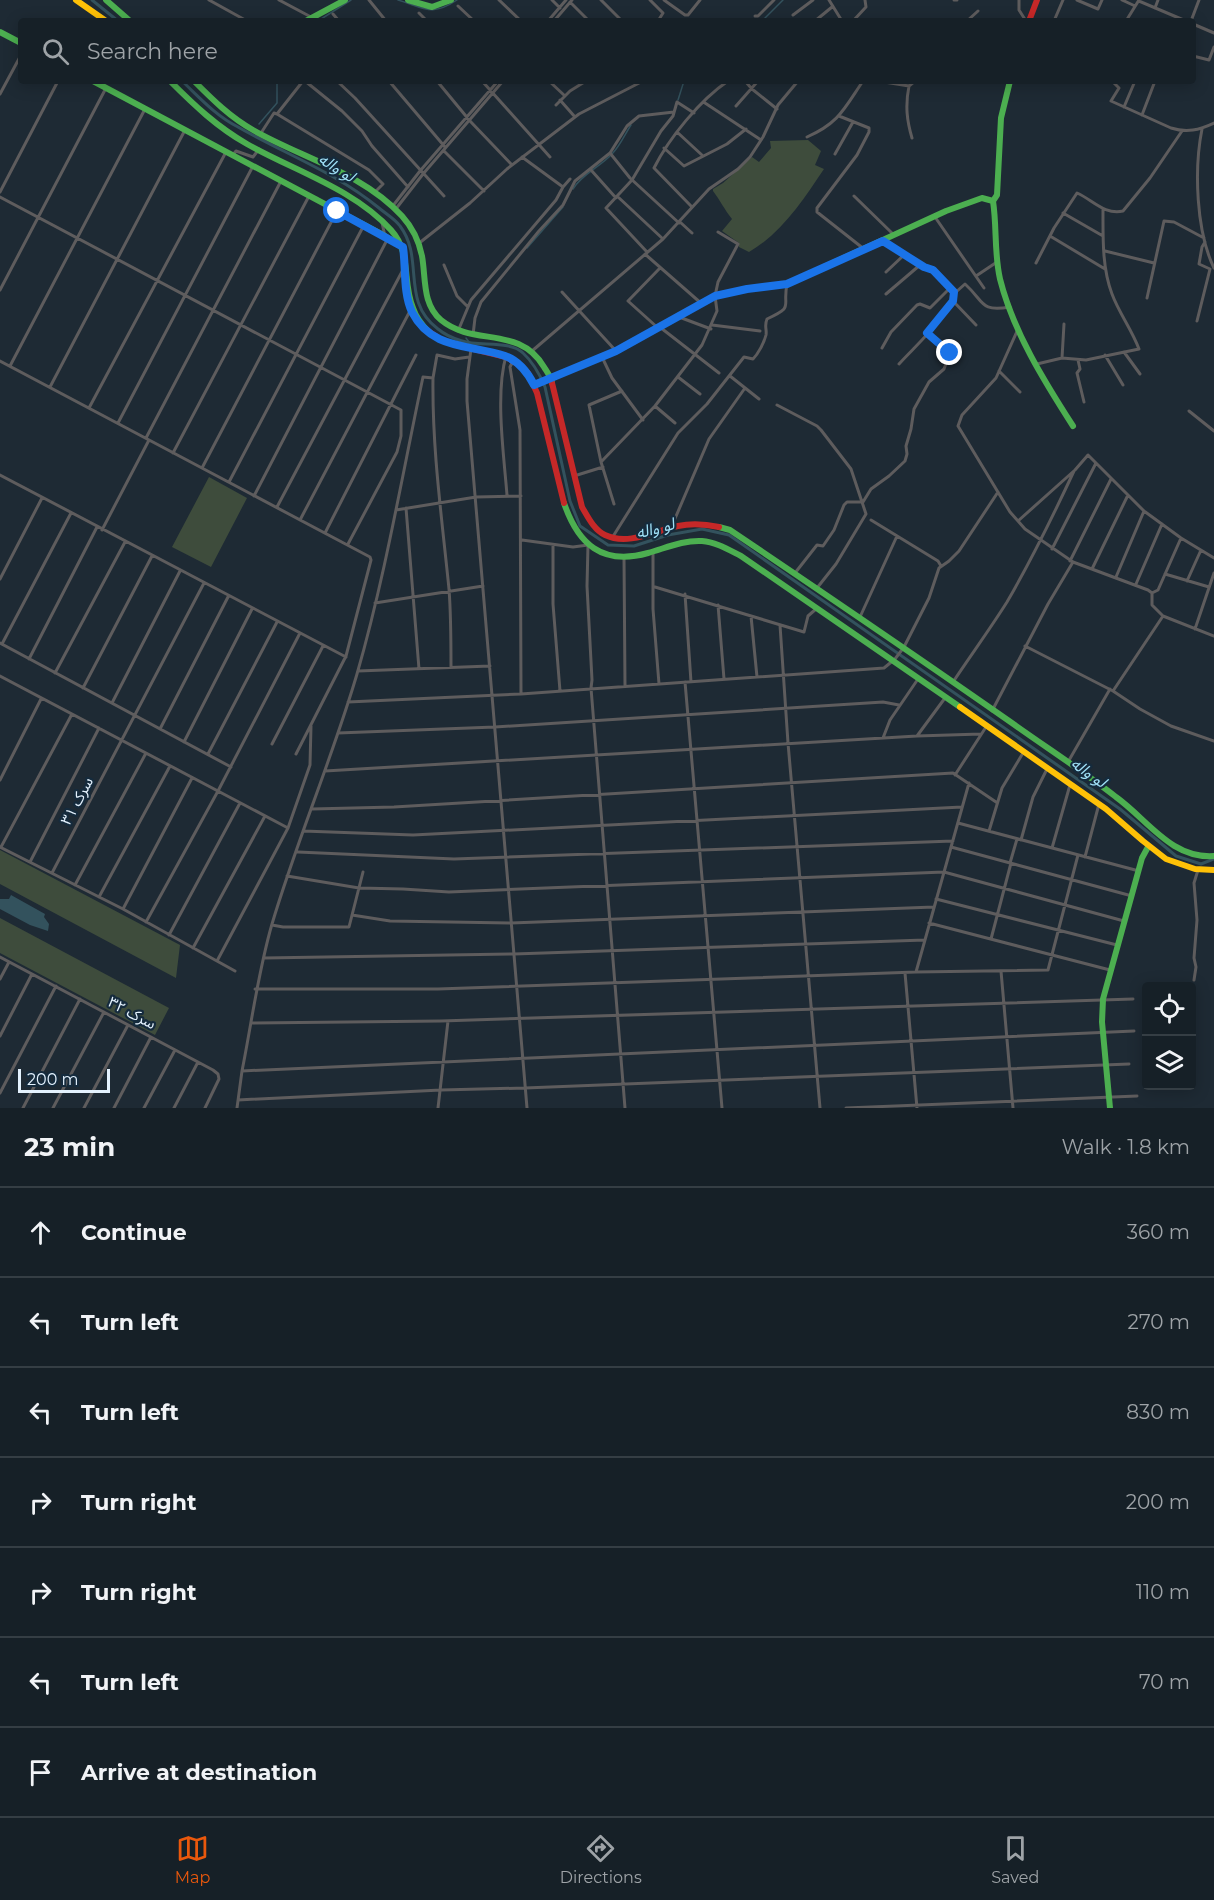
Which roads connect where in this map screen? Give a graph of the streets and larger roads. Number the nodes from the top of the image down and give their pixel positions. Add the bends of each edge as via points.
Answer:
1 (76, 0) edge
2 (106, 0) edge
3 (209, 0) edge
4 (279, 0) edge
5 (345, 0) edge
6 (369, 0) edge
7 (408, 0) edge
8 (451, 0) edge
9 (499, 0) edge
10 (552, 0) edge
11 (601, 0) edge
12 (650, 0) edge
13 (662, 0) edge
14 (700, 0) edge
15 (774, 0) edge
16 (813, 0) edge
17 (829, 0) edge
18 (865, 0) edge
19 (1019, 0) edge
20 (1037, 0) edge
21 (1063, 0) edge
22 (1077, 0) edge
23 (1102, 0) edge
24 (1122, 0) edge
25 (1158, 0) edge
26 (1199, 0) edge
27 (569, 1) edge
28 (1139, 1) edge
29 (656, 5) junction
30 (458, 6) dead end
31 (833, 6) junction
32 (1135, 6) junction
33 (560, 8) junction
34 (1155, 8) junction
35 (978, 11) dead end
36 (419, 13) dead end
37 (333, 14) dead end
38 (793, 15) dead end
39 (754, 16) dead end
40 (102, 18) edge
41 (127, 18) edge
42 (242, 18) edge
43 (306, 18) edge
44 (310, 18) edge
45 (336, 18) edge
46 (384, 18) edge
47 (424, 18) edge
48 (471, 18) edge
49 (518, 18) edge
50 (551, 18) edge
51 (556, 18) edge
52 (586, 18) edge
53 (619, 18) edge
54 (660, 18) edge
55 (819, 18) edge
56 (840, 18) edge
57 (857, 18) edge
58 (971, 18) edge
59 (1026, 18) edge
60 (1029, 18) edge
61 (1055, 18) edge
62 (1128, 18) edge
63 (1179, 18) edge
64 (1193, 18) edge
65 (1196, 24) edge
66 (0, 32) edge
67 (1214, 33) edge
68 (18, 41) edge
69 (1214, 49) edge
70 (1196, 57) edge
71 (18, 61) edge
72 (56, 84) edge
73 (99, 84) edge
74 (173, 84) edge
75 (197, 84) edge
76 (302, 84) edge
77 (308, 84) edge
78 (340, 84) edge
79 (392, 84) edge
80 (440, 84) edge
81 (484, 84) edge
82 (496, 84) edge
83 (500, 84) edge
84 (552, 84) edge
85 (582, 84) edge
86 (637, 84) edge
87 (725, 84) edge
88 (748, 84) edge
89 (756, 84) edge
90 (796, 84) edge
91 (861, 84) edge
92 (897, 84) edge
93 (911, 84) edge
94 (1009, 84) edge
95 (1115, 84) edge
96 (1134, 84) edge
97 (1154, 84) edge
98 (909, 86) junction
99 (106, 88) junction
100 (752, 89) junction
101 (491, 92) junction
102 (0, 94) edge
103 (565, 96) junction
104 (560, 100) junction
105 (704, 103) junction
106 (556, 105) dead end
107 (736, 106) dead end
108 (1124, 107) junction
109 (146, 109) junction
110 (777, 109) junction
111 (674, 112) junction
112 (694, 113) junction
113 (277, 114) junction
114 (1142, 115) junction
115 (839, 116) junction
116 (575, 117) junction
117 (469, 119) junction
118 (853, 122) junction
119 (1214, 123) edge
120 (746, 129) junction
121 (1202, 129) junction
122 (185, 130) junction
123 (1182, 131) junction
124 (677, 132) junction
125 (261, 133) junction
126 (807, 137) dead end
127 (912, 138) dead end
128 (760, 140) junction
129 (539, 144) junction
130 (445, 148) junction
131 (664, 148) junction
132 (259, 149) junction
133 (610, 153) junction
134 (230, 154) junction
135 (836, 154) dead end
136 (703, 156) junction
137 (550, 157) dead end
138 (522, 158) junction
139 (512, 165) junction
140 (253, 166) junction
141 (591, 170) junction
142 (421, 173) junction
143 (570, 179) dead end
144 (632, 180) junction
145 (281, 181) junction
146 (408, 187) junction
147 (563, 187) junction
148 (484, 191) junction
149 (0, 192) edge
150 (374, 193) junction
151 (309, 196) junction
152 (444, 196) dead end
153 (854, 196) dead end
154 (0, 197) edge
155 (616, 197) junction
156 (993, 201) junction
157 (691, 206) junction
158 (394, 208) junction
159 (1103, 210) junction
160 (337, 211) junction
161 (1064, 213) junction
162 (934, 217) junction
163 (38, 218) junction
164 (679, 222) junction
165 (382, 223) junction
166 (364, 225) junction
167 (718, 232) dead end
168 (692, 233) dead end
169 (894, 235) junction
170 (1050, 235) junction
171 (1103, 236) junction
172 (77, 238) junction
173 (386, 238) junction
174 (663, 239) junction
175 (1205, 240) junction
176 (883, 241) junction
177 (418, 243) junction
178 (403, 247) junction
179 (864, 249) junction
180 (1105, 251) junction
181 (646, 253) junction
182 (905, 255) junction
183 (117, 259) junction
184 (998, 262) junction
185 (1036, 263) dead end
186 (1155, 263) junction
187 (444, 265) dead end
188 (920, 265) junction
189 (405, 266) junction
190 (660, 268) junction
191 (1214, 268) edge
192 (1106, 269) junction
193 (886, 273) dead end
194 (976, 276) junction
195 (156, 280) junction
196 (787, 284) junction
197 (984, 288) dead end
198 (950, 289) junction
199 (0, 290) edge
200 (562, 292) dead end
201 (954, 292) junction
202 (886, 294) dead end
203 (184, 295) junction
204 (715, 296) junction
205 (1147, 298) dead end
206 (953, 301) junction
207 (702, 304) junction
208 (467, 306) junction
209 (1010, 307) junction
210 (411, 309) junction
211 (212, 310) junction
212 (579, 311) junction
213 (679, 317) junction
214 (1197, 321) dead end
215 (1064, 324) dead end
216 (241, 325) junction
217 (976, 325) dead end
218 (712, 327) junction
219 (1018, 327) junction
220 (660, 329) junction
221 (458, 332) junction
222 (760, 332) dead end
223 (927, 333) junction
224 (472, 334) junction
225 (269, 340) junction
226 (882, 348) dead end
227 (471, 349) junction
228 (532, 351) junction
229 (616, 351) junction
230 (1124, 352) junction
231 (296, 354) junction
232 (695, 354) junction
233 (416, 355) dead end
234 (1105, 355) junction
235 (506, 356) junction
236 (469, 357) junction
237 (602, 357) junction
238 (1062, 358) junction
239 (1078, 360) junction
240 (0, 361) edge
241 (513, 361) junction
242 (899, 364) dead end
243 (1037, 364) junction
244 (10, 366) junction
245 (320, 367) junction
246 (999, 371) junction
247 (719, 373) dead end
248 (1140, 374) dead end
249 (730, 375) junction
250 (678, 376) junction
251 (433, 378) junction
252 (549, 378) junction
253 (344, 380) junction
254 (535, 384) junction
255 (1123, 385) dead end
256 (50, 387) junction
257 (745, 388) junction
258 (622, 391) junction
259 (368, 392) junction
260 (1020, 392) dead end
261 (700, 394) dead end
262 (759, 399) dead end
263 (1084, 402) dead end
264 (390, 404) junction
265 (777, 405) dead end
266 (655, 406) junction
267 (89, 408) junction
268 (1189, 411) dead end
269 (643, 420) junction
270 (118, 423) junction
271 (675, 423) dead end
272 (1073, 426) dead end
273 (1214, 431) edge
274 (148, 439) junction
275 (174, 453) junction
276 (601, 462) junction
277 (1095, 463) junction
278 (603, 467) junction
279 (202, 468) junction
280 (1075, 470) junction
281 (1, 476) edge
282 (574, 476) junction
283 (1111, 480) junction
284 (0, 482) edge
285 (229, 482) junction
286 (998, 492) junction
287 (507, 495) junction
288 (1128, 495) junction
289 (254, 496) junction
290 (521, 496) junction
291 (476, 497) junction
292 (42, 498) junction
293 (863, 502) junction
294 (440, 503) junction
295 (614, 504) dead end
296 (277, 507) junction
297 (406, 508) junction
298 (396, 510) junction
299 (1144, 511) junction
300 (71, 513) junction
301 (300, 520) junction
302 (871, 520) dead end
303 (1018, 521) junction
304 (1162, 524) junction
305 (97, 527) junction
306 (671, 528) junction
307 (102, 530) junction
308 (325, 533) junction
309 (897, 536) junction
310 (612, 537) junction
311 (1181, 538) junction
312 (522, 540) junction
313 (1041, 541) junction
314 (125, 542) junction
315 (347, 545) junction
316 (553, 545) junction
317 (588, 545) junction
318 (1052, 549) junction
319 (1201, 550) junction
320 (653, 552) junction
321 (152, 556) junction
322 (624, 557) junction
323 (1214, 558) edge
324 (1072, 562) junction
325 (941, 566) junction
326 (1092, 569) junction
327 (180, 571) junction
328 (795, 573) junction
329 (1214, 573) edge
330 (1165, 574) junction
331 (1116, 577) junction
332 (0, 579) edge
333 (1187, 581) junction
334 (204, 583) junction
335 (1136, 584) junction
336 (483, 586) junction
337 (654, 586) junction
338 (817, 588) junction
339 (1209, 588) junction
340 (449, 592) junction
341 (1152, 593) junction
342 (685, 594) junction
343 (229, 597) junction
344 (414, 598) junction
345 (375, 603) junction
346 (718, 605) junction
347 (817, 608) junction
348 (252, 609) junction
349 (751, 616) junction
350 (1163, 616) junction
351 (860, 617) junction
352 (277, 622) junction
353 (780, 625) junction
354 (1195, 629) junction
355 (300, 633) junction
356 (1214, 636) edge
357 (1, 644) edge
358 (323, 646) junction
359 (1025, 646) junction
360 (903, 649) junction
361 (346, 657) junction
362 (28, 659) junction
363 (894, 660) junction
364 (490, 666) junction
365 (451, 667) junction
366 (419, 669) junction
367 (358, 671) junction
368 (55, 673) junction
369 (0, 676) edge
370 (782, 676) junction
371 (757, 677) junction
372 (724, 679) junction
373 (918, 679) junction
374 (685, 682) junction
375 (691, 682) junction
376 (953, 682) junction
377 (659, 684) junction
378 (625, 686) junction
379 (83, 688) junction
380 (591, 688) junction
381 (1112, 690) junction
382 (560, 691) junction
383 (521, 694) junction
384 (492, 696) junction
385 (42, 698) junction
386 (945, 698) junction
387 (348, 702) junction
388 (112, 703) junction
389 (899, 705) junction
390 (785, 708) junction
391 (992, 711) junction
392 (72, 714) junction
393 (689, 715) junction
394 (136, 716) junction
395 (593, 721) junction
396 (311, 724) junction
397 (495, 727) junction
398 (986, 727) junction
399 (99, 728) junction
400 (160, 729) junction
401 (338, 733) junction
402 (981, 734) junction
403 (917, 736) junction
404 (883, 738) junction
405 (122, 741) junction
406 (1214, 741) edge
407 (184, 742) junction
408 (272, 744) dead end
409 (788, 744) junction
410 (692, 749) junction
411 (146, 753) junction
412 (1023, 753) junction
413 (208, 754) junction
414 (296, 754) dead end
415 (595, 755) junction
416 (498, 762) junction
417 (1068, 762) junction
418 (170, 766) junction
419 (231, 767) junction
420 (1047, 769) junction
421 (325, 771) junction
422 (955, 775) junction
423 (193, 778) junction
424 (0, 780) edge
425 (792, 783) junction
426 (969, 783) junction
427 (1070, 785) junction
428 (695, 789) junction
429 (218, 791) junction
430 (599, 795) junction
431 (501, 801) junction
432 (996, 802) junction
433 (240, 803) junction
434 (1099, 804) junction
435 (962, 807) junction
436 (312, 809) junction
437 (265, 816) junction
438 (795, 816) junction
439 (698, 821) junction
440 (958, 823) junction
441 (601, 826) junction
442 (288, 828) junction
443 (303, 831) junction
444 (504, 831) junction
445 (989, 831) junction
446 (1019, 839) junction
447 (953, 841) junction
448 (1, 847) edge
449 (798, 847) junction
450 (951, 847) junction
451 (1148, 847) junction
452 (1053, 848) junction
453 (700, 851) junction
454 (297, 852) junction
455 (603, 854) junction
456 (1078, 855) junction
457 (1085, 856) junction
458 (1214, 856) edge
459 (506, 857) junction
460 (30, 862) junction
461 (1010, 863) junction
462 (1198, 870) junction
463 (1214, 870) edge
464 (1139, 871) junction
465 (363, 872) dead end
466 (944, 872) junction
467 (52, 873) junction
468 (287, 876) junction
469 (800, 879) junction
470 (1071, 880) junction
471 (703, 883) junction
472 (75, 885) junction
473 (606, 887) junction
474 (359, 888) junction
475 (1005, 889) junction
476 (508, 891) junction
477 (1132, 896) junction
478 (99, 897) junction
479 (936, 899) junction
480 (1065, 905) junction
481 (934, 907) junction
482 (123, 909) junction
483 (803, 911) junction
484 (352, 915) junction
485 (705, 915) junction
486 (998, 915) junction
487 (609, 920) junction
488 (1124, 921) junction
489 (146, 922) junction
490 (511, 923) junction
491 (930, 923) junction
492 (272, 925) junction
493 (1058, 930) junction
494 (170, 935) junction
495 (991, 939) junction
496 (925, 940) junction
497 (806, 944) junction
498 (1117, 945) junction
499 (708, 947) junction
500 (193, 948) junction
501 (612, 950) junction
502 (514, 954) junction
503 (1052, 955) junction
504 (0, 957) edge
505 (263, 958) junction
506 (217, 961) junction
507 (9, 962) junction
508 (1110, 970) junction
509 (236, 971) dead end
510 (1001, 971) junction
511 (916, 972) junction
512 (905, 973) junction
513 (32, 974) junction
514 (809, 976) junction
515 (0, 979) edge
516 (711, 980) junction
517 (1194, 980) dead end
518 (615, 983) junction
519 (516, 985) junction
520 (56, 986) junction
521 (255, 989) junction
522 (80, 999) junction
523 (1103, 999) junction
524 (1133, 999) dead end
525 (1004, 1003) junction
526 (906, 1006) junction
527 (812, 1009) junction
528 (104, 1012) junction
529 (714, 1012) junction
530 (617, 1015) junction
531 (519, 1018) junction
532 (448, 1021) junction
533 (251, 1023) junction
534 (128, 1024) junction
535 (1134, 1031) dead end
536 (1103, 1032) junction
537 (0, 1036) edge
538 (1007, 1036) junction
539 (151, 1037) junction
540 (911, 1040) junction
541 (815, 1045) junction
542 (717, 1049) junction
543 (175, 1050) junction
544 (621, 1054) junction
545 (523, 1058) junction
546 (198, 1062) junction
547 (445, 1062) junction
548 (1129, 1064) dead end
549 (1107, 1065) junction
550 (1010, 1068) junction
551 (242, 1071) junction
552 (914, 1072) junction
553 (817, 1076) junction
554 (720, 1080) junction
555 (623, 1084) junction
556 (525, 1088) junction
557 (441, 1090) junction
558 (0, 1093) edge
559 (1137, 1096) dead end
560 (1109, 1097) junction
561 (238, 1100) junction
562 (1013, 1101) junction
563 (916, 1107) edge
564 (23, 1108) edge
565 (53, 1108) edge
566 (84, 1108) edge
567 (114, 1108) edge
568 (144, 1108) edge
569 (174, 1108) edge
570 (205, 1108) edge
571 (237, 1108) edge
572 (438, 1108) edge
573 (527, 1108) edge
574 (625, 1108) edge
575 (722, 1108) edge
576 (820, 1108) edge
577 (846, 1108) edge
578 (1013, 1108) edge
579 (1110, 1108) edge

1 - 40 street
2 - 41 street
3 - 42 street
4 - 43 street
5 - 44 street
6 - 46 street
7 - 8 street via 432,6
9 - 49 street
10 - 33 street
11 - 53 street
12 - 29 street
13 - 14 street via 685,15
13 - 29 street
15 - 39 street
16 - 38 street
17 - 31 street
18 - 57 street via 866,7
19 - 59 street via 1019,10
20 - 60 street
21 - 61 street
22 - 23 street via 1098,9
24 - 32 street
25 - 34 street
26 - 64 street
27 - 33 street
27 - 51 street
27 - 52 street
28 - 32 street
28 - 34 street
29 - 54 street via 663,13
30 - 48 street
31 - 55 street
31 - 56 street
32 - 62 street
33 - 50 street
34 - 63 street
35 - 58 street
36 - 47 street
37 - 45 street
65 - 67 street
66 - 68 street
69 - 70 street via 1209,60
71 - 102 street
72 - 149 street
73 - 99 street
74 - 132 street via 207,118
75 - 125 street via 232,117
76 - 113 street
77 - 146 street via 362,131
78 - 142 street
79 - 130 street
80 - 117 street
81 - 101 street
82 - 101 street
83 - 101 street
84 - 103 street
85 - 103 street
86 - 116 street
87 - 105 street
88 - 100 street
89 - 100 street
90 - 110 street
91 - 115 street
92 - 98 street
93 - 98 street
94 - 156 street via 1001,118 997,195
95 - 108 street via 1119,88 1110,100
96 - 108 street
97 - 114 street
98 - 127 street via 905,103
99 - 109 street
99 - 163 street
100 - 107 street
100 - 110 street
101 - 117 street
101 - 129 street
103 - 104 street
104 - 106 street
104 - 116 street
105 - 112 street
105 - 120 street
108 - 114 street
109 - 122 street
109 - 172 street
110 - 128 street
111 - 112 street via 677,102
111 - 133 street via 639,116 627,126
111 - 144 street
112 - 124 street
113 - 125 street
113 - 150 street via 369,170 384,184
114 - 123 street
115 - 118 street
115 - 126 street
116 - 129 street
117 - 130 street
117 - 139 street
118 - 135 street
118 - 179 street via 869,128 869,132 817,208
119 - 121 street
120 - 128 street
120 - 136 street
121 - 123 street
121 - 175 street via 1197,188
122 - 134 street
122 - 183 street
123 - 159 street via 1123,211
124 - 131 street
124 - 136 street
125 - 150 street
128 - 157 street via 738,169
129 - 137 street
129 - 138 street
130 - 142 street
130 - 148 street
131 - 136 street via 684,166
131 - 157 street via 654,168
132 - 134 street via 253,157 236,151
132 - 165 street via 354,200
133 - 141 street
133 - 144 street
134 - 140 street
134 - 195 street
138 - 139 street
138 - 147 street
139 - 148 street
140 - 145 street
140 - 203 street
141 - 155 street
141 - 224 street via 575,181 563,205 481,302
142 - 146 street
142 - 152 street
142 - 158 street
143 - 147 street
144 - 155 street
144 - 164 street
145 - 151 street
145 - 211 street
146 - 158 street
147 - 208 street
148 - 177 street
150 - 158 street
151 - 160 street
151 - 216 street
153 - 169 street
154 - 163 street
155 - 174 street
155 - 181 street via 606,208
156 - 162 street via 982,198
156 - 184 street
157 - 164 street
158 - 177 street
159 - 161 street via 1077,193
159 - 171 street
160 - 166 street
160 - 225 street
161 - 170 street
161 - 171 street
162 - 169 street
162 - 194 street
163 - 172 street
163 - 199 street
164 - 168 street
164 - 174 street
165 - 173 street
165 - 178 street
166 - 173 street
166 - 231 street
167 - 204 street via 738,244
169 - 176 street
170 - 185 street
170 - 192 street
171 - 180 street
172 - 183 street
172 - 244 street
173 - 178 street
173 - 245 street
174 - 181 street
175 - 186 street via 1165,220
175 - 191 street
175 - 214 street via 1199,264 1210,269
176 - 179 street
176 - 182 street
177 - 221 street via 430,306 439,319
178 - 189 street
179 - 196 street
180 - 186 street
180 - 192 street
181 - 190 street
181 - 212 street
182 - 188 street
182 - 193 street
183 - 195 street
183 - 256 street
184 - 194 street
184 - 209 street
186 - 205 street
187 - 208 street via 457,296
188 - 198 street via 933,270
188 - 202 street
189 - 210 street
189 - 253 street
190 - 207 street
190 - 220 street via 628,300
192 - 230 street via 1113,296 1139,348
194 - 197 street
195 - 203 street
195 - 267 street
196 - 204 street
196 - 249 street via 786,306 782,313 767,319 766,336 756,356 744,357
198 - 201 street
198 - 226 street via 930,308 917,305 891,332
200 - 212 street
201 - 206 street
201 - 209 street via 965,284 986,308
203 - 211 street
203 - 270 street
204 - 207 street
204 - 218 street via 717,310
206 - 217 street
206 - 223 street
207 - 213 street
208 - 221 street
209 - 219 street
210 - 227 street via 428,331 444,343
210 - 259 street
211 - 216 street
211 - 274 street
212 - 228 street
212 - 229 street
213 - 218 street
213 - 220 street
215 - 238 street
216 - 225 street
216 - 275 street
218 - 222 street
218 - 232 street
219 - 243 street
219 - 246 street
220 - 229 street
220 - 232 street
221 - 224 street
223 - 242 street
223 - 293 street via 950,353 948,360 929,382 914,409 905,460 871,489
224 - 228 street via 521,341
225 - 231 street
225 - 279 street
227 - 235 street
227 - 236 street
228 - 252 street via 545,365
229 - 237 street
230 - 234 street
230 - 248 street
231 - 245 street
231 - 285 street
232 - 247 street
232 - 250 street
233 - 264 street
234 - 239 street
234 - 255 street
235 - 241 street
235 - 287 street via 502,429
236 - 251 street via 455,360 437,356
236 - 291 street via 467,401
237 - 252 street
237 - 258 street
238 - 239 street
238 - 243 street
239 - 263 street
240 - 244 street
241 - 254 street
241 - 290 street via 510,367 520,430
243 - 272 street
244 - 256 street
245 - 253 street
245 - 289 street
246 - 260 street
246 - 286 street via 962,415 958,426
249 - 257 street
249 - 310 street via 678,433
250 - 261 street
250 - 266 street
251 - 294 street
251 - 298 street via 423,377
252 - 254 street
252 - 282 street
253 - 259 street
253 - 296 street
254 - 317 street via 566,513
256 - 267 street
257 - 262 street
257 - 306 street via 709,439
258 - 269 street
258 - 276 street via 589,405
259 - 264 street
259 - 301 street
264 - 308 street
264 - 315 street via 401,410 399,444
265 - 293 street via 821,430 850,469
266 - 269 street
266 - 271 street
267 - 270 street
268 - 273 street
269 - 276 street
270 - 274 street
274 - 275 street
274 - 307 street
275 - 279 street
276 - 278 street
277 - 280 street via 1088,455
277 - 283 street
277 - 318 street
278 - 282 street
278 - 295 street
279 - 285 street
280 - 303 street
280 - 313 street
281 - 284 street
281 - 292 street
282 - 310 street via 586,518 604,535
283 - 288 street
283 - 324 street
285 - 289 street
286 - 303 street
286 - 325 street via 959,551
287 - 290 street
287 - 291 street
288 - 299 street
288 - 326 street
289 - 296 street
290 - 312 street
291 - 294 street
291 - 336 street
292 - 300 street
292 - 332 street
293 - 328 street via 844,505 829,540 810,551
293 - 338 street via 866,514
294 - 297 street
294 - 340 street
296 - 301 street
297 - 298 street
297 - 344 street
298 - 345 street
299 - 304 street
299 - 331 street
300 - 305 street
300 - 357 street
301 - 308 street
302 - 309 street
303 - 313 street
304 - 311 street
304 - 335 street
305 - 307 street
305 - 362 street
306 - 310 street via 624,540
306 - 328 street via 693,524 730,530
307 - 314 street
308 - 315 street
309 - 325 street
309 - 351 street
311 - 319 street
311 - 330 street
312 - 316 street
312 - 383 street
313 - 318 street
313 - 376 street
314 - 321 street
314 - 368 street
315 - 361 street via 371,560
316 - 317 street
316 - 382 street
317 - 322 street
317 - 380 street
318 - 324 street
319 - 323 street
319 - 333 street
320 - 322 street
320 - 337 street
320 - 347 street via 685,542 710,542 741,556
321 - 327 street
321 - 379 street
322 - 378 street
324 - 326 street
324 - 359 street
325 - 360 street
326 - 331 street
327 - 334 street
327 - 388 street
328 - 338 street
329 - 339 street
330 - 333 street
330 - 341 street via 1158,590
331 - 335 street
333 - 339 street
334 - 343 street
334 - 394 street, سرک ۳۱
335 - 341 street
336 - 340 street
336 - 364 street
337 - 342 street
337 - 377 street
338 - 351 street
339 - 354 street
340 - 344 street
340 - 365 street
341 - 350 street via 1152,605
342 - 346 street
342 - 375 street
343 - 348 street
343 - 400 street
344 - 345 street
344 - 366 street
345 - 367 street
346 - 349 street
346 - 372 street
347 - 353 street via 808,616 804,632
347 - 363 street
348 - 352 street
348 - 407 street
349 - 353 street
349 - 371 street
350 - 354 street
350 - 381 street
351 - 360 street
352 - 355 street
352 - 413 street
353 - 370 street
354 - 356 street
355 - 358 street
355 - 419 street
357 - 362 street
358 - 361 street
358 - 408 street
359 - 381 street
359 - 391 street
360 - 363 street
360 - 376 street
361 - 396 street
362 - 368 street
363 - 370 street via 884,668
363 - 373 street
364 - 365 street
364 - 384 street
365 - 366 street
366 - 367 street
367 - 387 street
368 - 379 street
369 - 385 street
370 - 371 street
370 - 390 street
371 - 372 street
372 - 375 street
373 - 386 street
373 - 389 street
374 - 375 street
374 - 377 street
374 - 393 street
376 - 391 street
377 - 378 street
378 - 380 street
379 - 388 street
380 - 382 street
380 - 395 street
381 - 406 street via 1171,726
381 - 417 street
382 - 383 street
383 - 384 street
384 - 387 street
384 - 397 street
385 - 392 street
385 - 424 street
386 - 398 street
386 - 403 street
387 - 401 street
388 - 394 street
389 - 390 street via 883,702
389 - 404 street
390 - 393 street
390 - 409 street
391 - 417 street
392 - 399 street
392 - 448 street
393 - 395 street
393 - 410 street
394 - 400 street
394 - 405 street, سرک ۳۱
395 - 397 street
395 - 415 street
396 - 414 street
396 - 442 street via 310,765
397 - 401 street
397 - 416 street
398 - 402 street
398 - 412 street
399 - 405 street
399 - 460 street
400 - 407 street
401 - 421 street
402 - 403 street
402 - 422 street
403 - 404 street
404 - 409 street
405 - 411 street
405 - 467 street, سرک ۳۱
407 - 413 street
409 - 410 street
409 - 425 street
410 - 415 street
410 - 428 street
411 - 418 street
411 - 472 street
412 - 420 street
412 - 432 street
413 - 419 street
415 - 416 street
415 - 430 street
416 - 421 street
416 - 431 street
417 - 458 street via 1118,798 1169,844 1185,853
418 - 423 street
418 - 478 street
419 - 429 street
420 - 427 street
420 - 446 street
421 - 436 street
422 - 425 street
422 - 426 street
423 - 429 street
423 - 482 street
425 - 428 street
425 - 438 street
426 - 432 street
426 - 435 street
427 - 434 street
427 - 452 street
428 - 430 street
428 - 439 street
429 - 433 street
429 - 489 street
430 - 431 street
430 - 441 street
431 - 436 street
431 - 444 street
432 - 445 street
433 - 437 street
433 - 494 street
434 - 451 street
434 - 457 street
435 - 438 street
435 - 440 street
436 - 443 street
437 - 442 street
437 - 500 street
438 - 439 street
438 - 449 street
439 - 441 street
439 - 453 street
440 - 445 street
440 - 447 street
441 - 444 street
441 - 455 street
442 - 506 street
443 - 444 street via 413,835
443 - 454 street
444 - 459 street
445 - 446 street
446 - 452 street
446 - 461 street
447 - 449 street
447 - 450 street
448 - 460 street
449 - 453 street
449 - 469 street
450 - 461 street
450 - 466 street
451 - 462 street via 1176,865
451 - 464 street
452 - 456 street
453 - 455 street
453 - 471 street
454 - 459 street via 453,859
454 - 468 street
455 - 459 street
455 - 473 street
456 - 457 street
456 - 470 street
457 - 464 street
459 - 476 street
460 - 467 street
461 - 470 street
461 - 475 street
462 - 463 street
462 - 517 street via 1194,883
464 - 477 street
465 - 474 street
466 - 469 street
466 - 475 street
466 - 479 street
467 - 472 street
468 - 474 street
468 - 492 street
469 - 471 street
469 - 483 street
470 - 477 street
470 - 480 street
471 - 473 street
471 - 485 street
472 - 478 street
473 - 476 street
473 - 487 street
474 - 476 street
474 - 484 street
475 - 480 street
475 - 486 street
476 - 490 street
477 - 488 street
478 - 482 street
479 - 481 street
479 - 486 street
480 - 488 street
480 - 493 street
481 - 483 street
481 - 491 street
482 - 489 street
483 - 485 street
483 - 497 street
484 - 490 street via 390,921
484 - 492 street via 349,927
485 - 487 street
485 - 499 street
486 - 493 street
486 - 495 street
487 - 490 street
487 - 501 street
488 - 498 street
489 - 494 street
490 - 502 street
491 - 495 street
491 - 496 street
492 - 505 street
493 - 498 street
493 - 503 street
494 - 500 street
495 - 503 street
496 - 497 street
496 - 511 street
497 - 499 street
497 - 514 street
498 - 508 street
499 - 501 street
499 - 516 street
500 - 506 street
501 - 502 street
501 - 518 street
502 - 505 street
502 - 519 street
503 - 508 street
503 - 510 street via 1048,970
504 - 507 street, سرک ۳۲
505 - 521 street
506 - 509 street
507 - 513 street, سرک ۳۲
507 - 515 street
508 - 523 street
510 - 511 street
510 - 525 street
511 - 512 street
512 - 514 street
512 - 526 street
513 - 520 street, سرک ۳۲
513 - 537 street
514 - 516 street
514 - 527 street
516 - 518 street
516 - 529 street
518 - 519 street
518 - 530 street
519 - 521 street
519 - 531 street
520 - 522 street, سرک ۳۲
520 - 558 street
521 - 533 street
522 - 528 street, سرک ۳۲
522 - 564 street
523 - 524 street
523 - 525 street
523 - 536 street
525 - 526 street
525 - 538 street
526 - 527 street
526 - 540 street
527 - 529 street
527 - 541 street
528 - 534 street, سرک ۳۲
528 - 565 street
529 - 530 street
529 - 542 street
530 - 531 street
530 - 544 street
531 - 532 street
531 - 545 street
532 - 533 street
532 - 547 street
533 - 551 street
534 - 539 street, سرک ۳۲
534 - 566 street
535 - 536 street
536 - 538 street
536 - 549 street
538 - 540 street
538 - 550 street
539 - 543 street, سرک ۳۲
539 - 567 street
540 - 541 street
540 - 552 street
541 - 542 street
541 - 553 street
542 - 544 street
542 - 554 street
543 - 546 street, سرک ۳۲
543 - 568 street
544 - 545 street
544 - 555 street
545 - 547 street
545 - 556 street
546 - 569 street
546 - 570 street, سرک ۳۲ via 218,1074 219,1079
547 - 551 street
547 - 557 street
548 - 549 street
549 - 550 street
549 - 560 street
550 - 552 street
550 - 562 street
551 - 561 street
552 - 553 street
552 - 563 street
553 - 554 street
553 - 576 street
554 - 555 street
554 - 575 street
555 - 556 street
555 - 574 street
556 - 557 street
556 - 573 street
557 - 561 street
557 - 572 street
559 - 560 street
560 - 562 street
560 - 579 street
561 - 571 street
562 - 563 street
562 - 578 street
563 - 577 street

